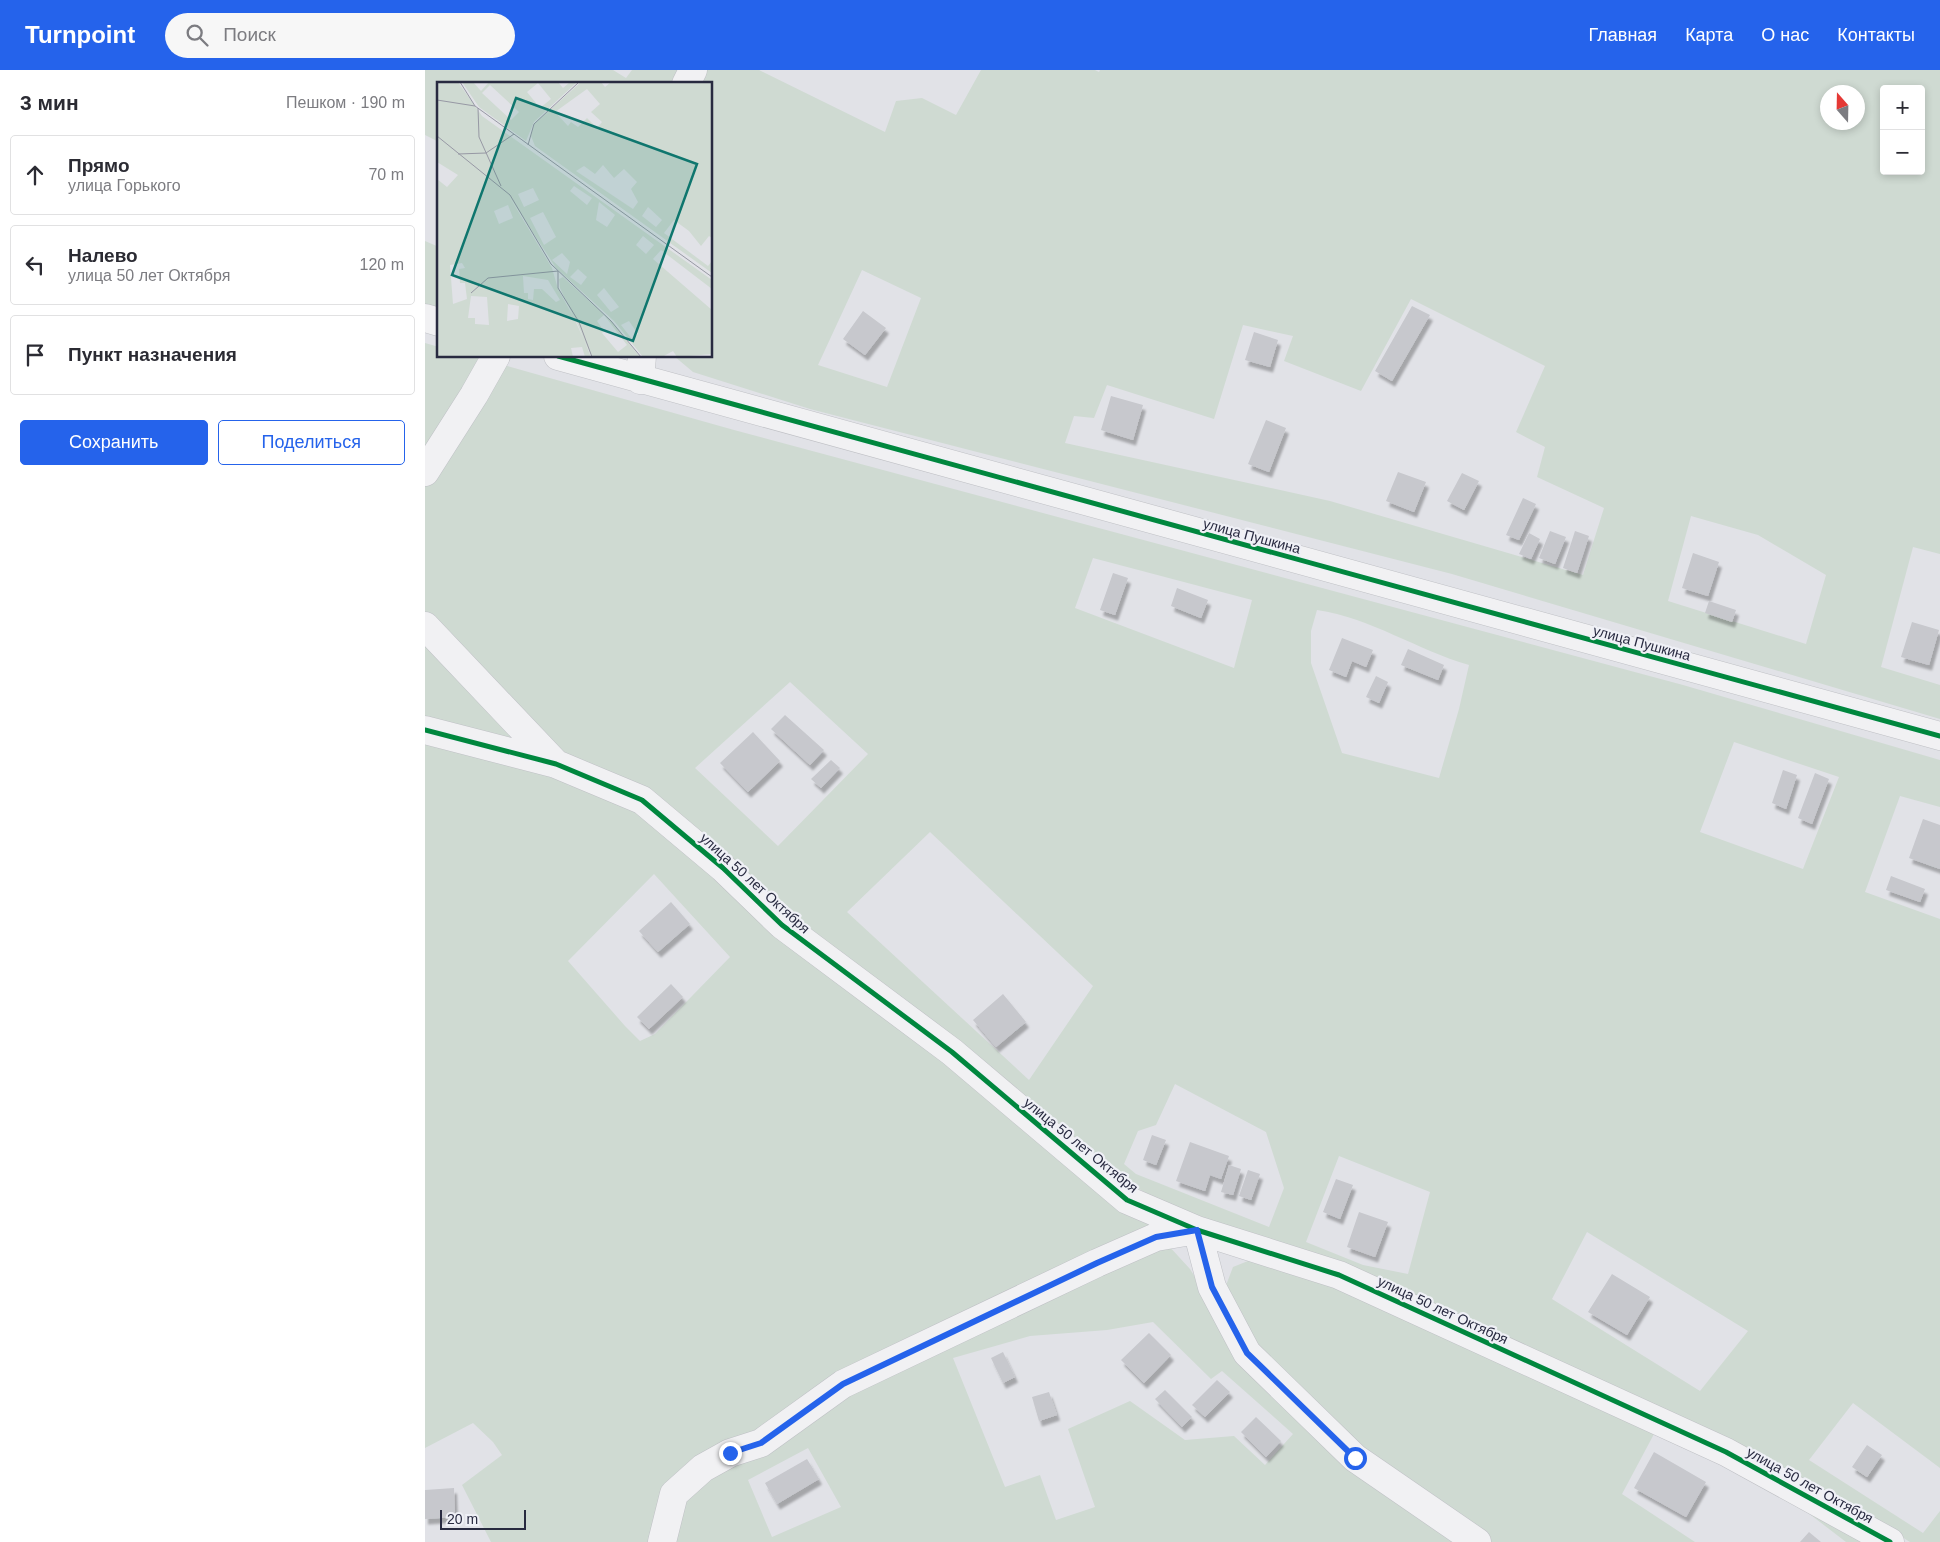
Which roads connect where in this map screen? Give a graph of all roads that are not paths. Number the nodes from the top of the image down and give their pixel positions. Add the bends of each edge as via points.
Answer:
1 (693, 70) edge
2 (686, 82) edge
3 (495, 358) edge
4 (572, 358) edge
5 (641, 368) edge
6 (425, 472) edge
7 (425, 626) edge
8 (425, 730) edge
9 (1940, 736) edge
10 (556, 764) junction
11 (1197, 1230) junction
12 (662, 1542) edge
13 (1477, 1542) edge
14 (1890, 1542) edge

1 - 2 street
3 - 6 street
4 - 5 street, улица Пушкина
5 - 9 street, улица Пушкина
7 - 10 street
8 - 10 street, улица 50 лет Октября
10 - 11 street, улица 50 лет Октября via 642,800 723,868 782,925 952,1052 1127,1200
11 - 12 street, улица 50 лет Октября via 1156,1237 843,1384 761,1443 730,1453 703,1468 674,1494
11 - 13 street via 1212,1287 1247,1353 1355,1458
11 - 14 street, улица 50 лет Октября via 1339,1275 1726,1452

